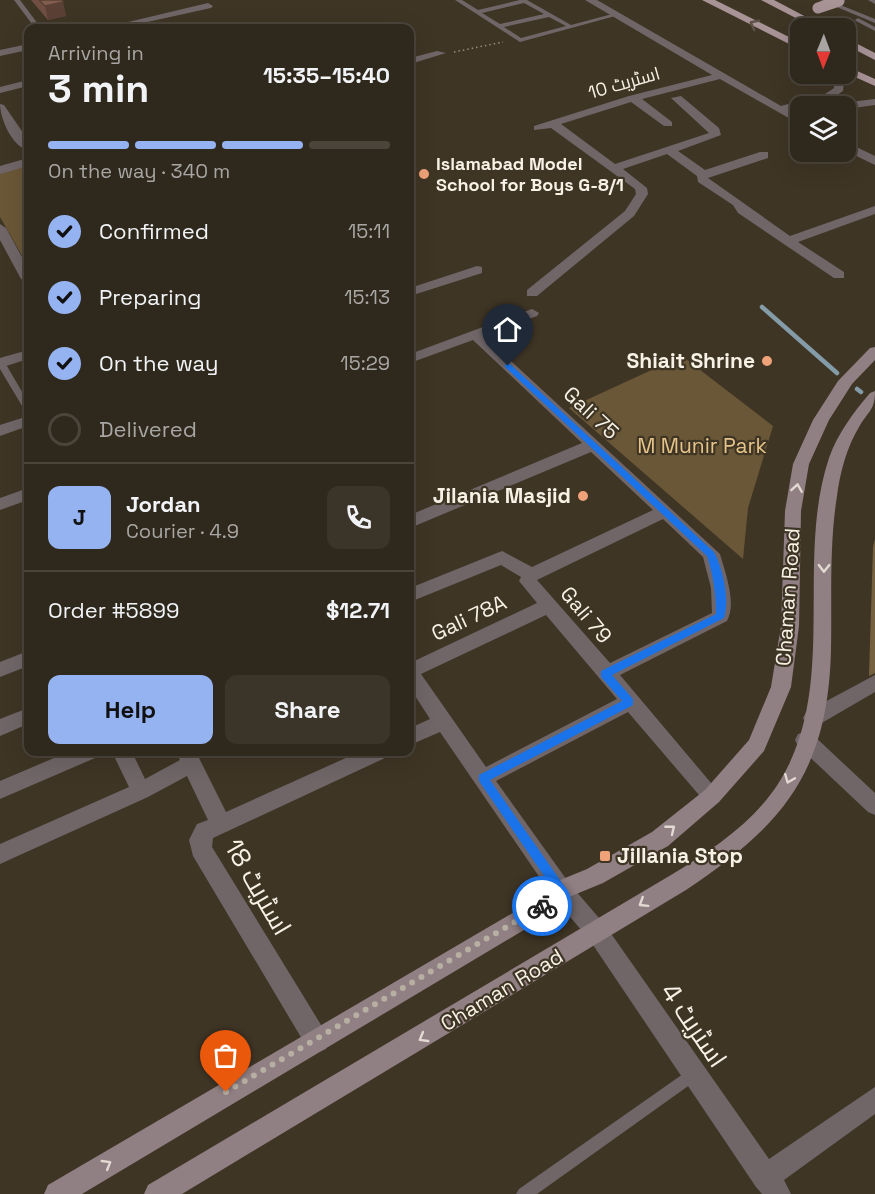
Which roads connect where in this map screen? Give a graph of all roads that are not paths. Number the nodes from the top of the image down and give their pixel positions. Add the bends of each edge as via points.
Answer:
1 (17, 0) edge
2 (458, 0) edge
3 (524, 0) edge
4 (590, 0) edge
5 (707, 0) edge
6 (766, 0) edge
7 (841, 1) edge
8 (822, 3) edge
9 (208, 6) dead end
10 (479, 12) junction
11 (549, 15) junction
12 (616, 15) junction
13 (802, 18) edge
14 (820, 18) edge
15 (875, 21) edge
16 (35, 24) edge
17 (126, 24) edge
18 (501, 26) junction
19 (570, 27) junction
20 (875, 29) edge
21 (790, 42) edge
22 (856, 46) edge
23 (24, 47) edge
24 (0, 53) edge
25 (441, 53) road end
26 (875, 57) edge
27 (414, 60) edge
28 (856, 74) edge
29 (720, 76) junction
30 (875, 83) edge
31 (24, 84) edge
32 (838, 84) edge
33 (0, 90) edge
34 (633, 98) junction
35 (677, 98) dead end
36 (875, 102) edge
37 (856, 104) edge
38 (0, 107) edge
39 (778, 110) junction
40 (790, 116) edge
41 (553, 123) junction
42 (668, 124) dead end
43 (24, 126) edge
44 (538, 128) dead end
45 (13, 129) junction
46 (0, 132) edge
47 (24, 142) edge
48 (669, 150) junction
49 (856, 151) edge
50 (764, 155) dead end
51 (875, 161) edge
52 (24, 163) edge
53 (614, 168) junction
54 (0, 170) edge
55 (703, 174) junction
56 (875, 210) edge
57 (0, 228) edge
58 (788, 242) junction
59 (477, 270) dead end
60 (24, 272) edge
61 (839, 275) dead end
62 (414, 291) edge
63 (532, 293) dead end
64 (532, 313) dead end
65 (474, 334) junction
66 (875, 351) edge
67 (24, 355) edge
68 (414, 357) edge
69 (0, 363) edge
70 (875, 396) edge
71 (24, 402) edge
72 (24, 422) edge
73 (0, 431) edge
74 (592, 445) junction
75 (24, 495) edge
76 (0, 504) edge
77 (666, 511) junction
78 (414, 520) edge
79 (531, 575) junction
80 (414, 593) edge
81 (548, 606) junction
82 (24, 660) edge
83 (0, 670) edge
84 (414, 671) edge
85 (605, 674) junction
86 (414, 679) edge
87 (875, 683) edge
88 (629, 702) junction
89 (24, 718) edge
90 (813, 718) junction
91 (443, 722) junction
92 (0, 728) edge
93 (414, 735) edge
94 (805, 740) junction
95 (79, 756) edge
96 (124, 756) edge
97 (369, 756) edge
98 (189, 757) edge
99 (483, 778) junction
100 (0, 790) edge
101 (141, 791) junction
102 (712, 796) junction
103 (875, 806) edge
104 (220, 824) junction
105 (0, 854) edge
106 (561, 890) junction
107 (597, 932) junction
108 (317, 1041) junction
109 (693, 1074) junction
110 (875, 1099) edge
111 (772, 1186) edge
112 (57, 1194) edge
113 (157, 1194) edge
114 (524, 1194) edge

1 - 16 lane
2 - 10 lane
3 - 10 lane
3 - 11 lane
4 - 12 street
21 -> 5 main road
6 - 13 main road
7 - 8 main road, bridge
8 - 14 main road via 812,12
8 - 15 lane
8 - 20 lane
9 - 17 street
10 - 18 lane
11 - 18 lane
11 - 19 lane
12 - 19 lane
12 - 29 street
18 - 19 lane via 520,40
22 - 26 main road
23 - 24 street
25 - 27 street
28 - 30 main road
29 - 34 street, اسٹریٹ 10
29 - 39 street
31 - 33 street
32 - 39 street via 839,89 830,96
34 - 41 street, اسٹریٹ 10
34 - 42 street
35 - 48 street via 717,133
36 - 37 street
38 - 45 street
39 - 40 street
41 - 44 street, اسٹریٹ 10
41 - 53 street
43 - 45 street
45 - 46 street
45 - 47 street
48 - 53 street
48 - 55 street
49 - 51 street
50 - 55 street
52 - 54 street
53 - 63 street via 641,188 642,194 630,213
55 - 58 street via 702,179
56 - 58 street
57 - 60 street
58 - 61 street
59 - 62 street
64 - 65 street
65 - 68 street
65 - 74 street, Gali 75
102 -> 66 street, Chaman Road via 757,745 781,687 790,626 793,511 801,464 821,420
67 - 69 street
69 - 71 lane
70 -> 90 street, Chaman Road via 845,440 830,482 819,688
72 - 73 street
74 - 77 street, Gali 75
74 - 78 street
75 - 76 street
77 - 79 street, Gali 79
77 - 85 street, Gali 75 via 711,554 720,588 721,616
79 - 80 street via 502,557
79 - 81 street, Gali 79 via 530,587
81 - 84 street, Gali 78A
81 - 85 street, Gali 79
82 - 83 street
85 - 88 street, Gali 79
86 - 91 street, اسٹریٹ 4
87 - 90 street
88 - 99 street
88 - 102 street, Gali 79
89 - 92 street
90 - 94 street, Chaman Road
91 - 93 street
91 - 99 street, اسٹریٹ 4
94 - 103 street
94 -> 107 street, Chaman Road via 784,792 746,836
95 - 100 street
96 - 101 street
97 - 104 street, اسٹریٹ 18
98 - 101 street
98 - 104 street
99 - 106 street, اسٹریٹ 4
101 - 105 street
106 -> 102 street, Chaman Road via 595,876 660,839
104 - 108 street, اسٹریٹ 18 via 205,831 201,849
106 - 107 street, اسٹریٹ 4
106 - 108 street, Chaman Road via 531,914
107 - 109 street, اسٹریٹ 4
107 -> 113 street, Chaman Road
112 -> 108 street, Chaman Road
109 - 111 street, اسٹریٹ 4
109 - 114 lane
110 - 111 street

